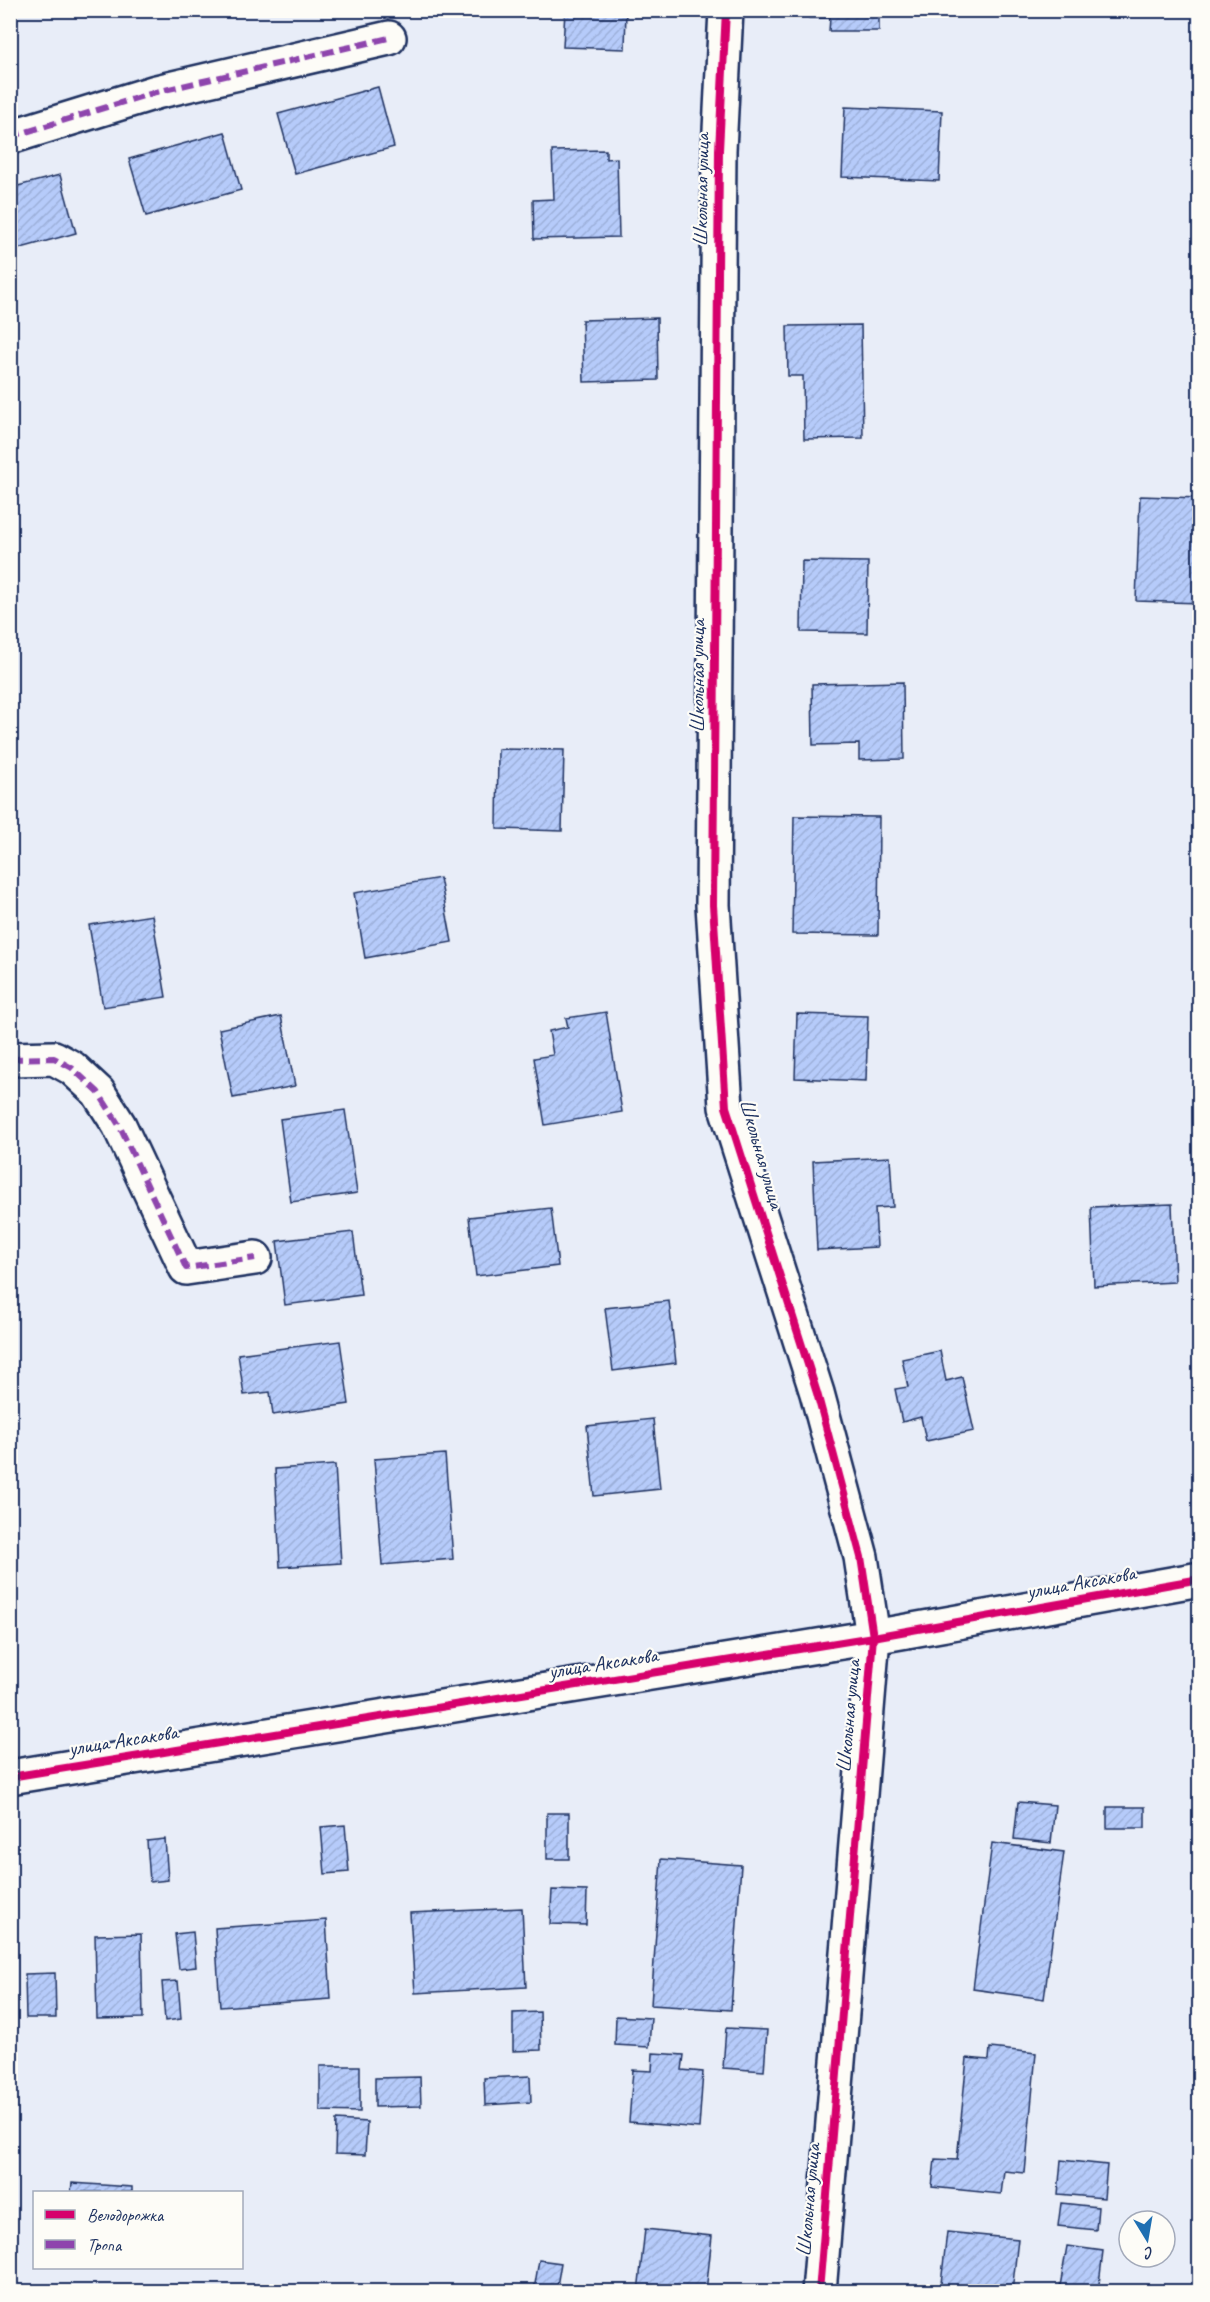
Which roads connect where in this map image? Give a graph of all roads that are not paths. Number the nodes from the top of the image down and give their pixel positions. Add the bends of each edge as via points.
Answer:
1 (726, 10) edge
2 (389, 38) dead end
3 (10, 137) edge
4 (10, 1059) edge
5 (255, 1258) dead end
6 (1200, 1579) edge
7 (873, 1637) junction
8 (10, 1777) edge
9 (819, 2292) edge

1 - 7 street, Школьная улица via 719,150 713,905 726,1107 818,1394 861,1557
2 - 3 street via 156,92
4 - 5 street via 54,1058 72,1068 98,1092 119,1125 186,1268
6 - 7 street, улица Аксакова
7 - 8 street, улица Аксакова
7 - 9 street, Школьная улица

